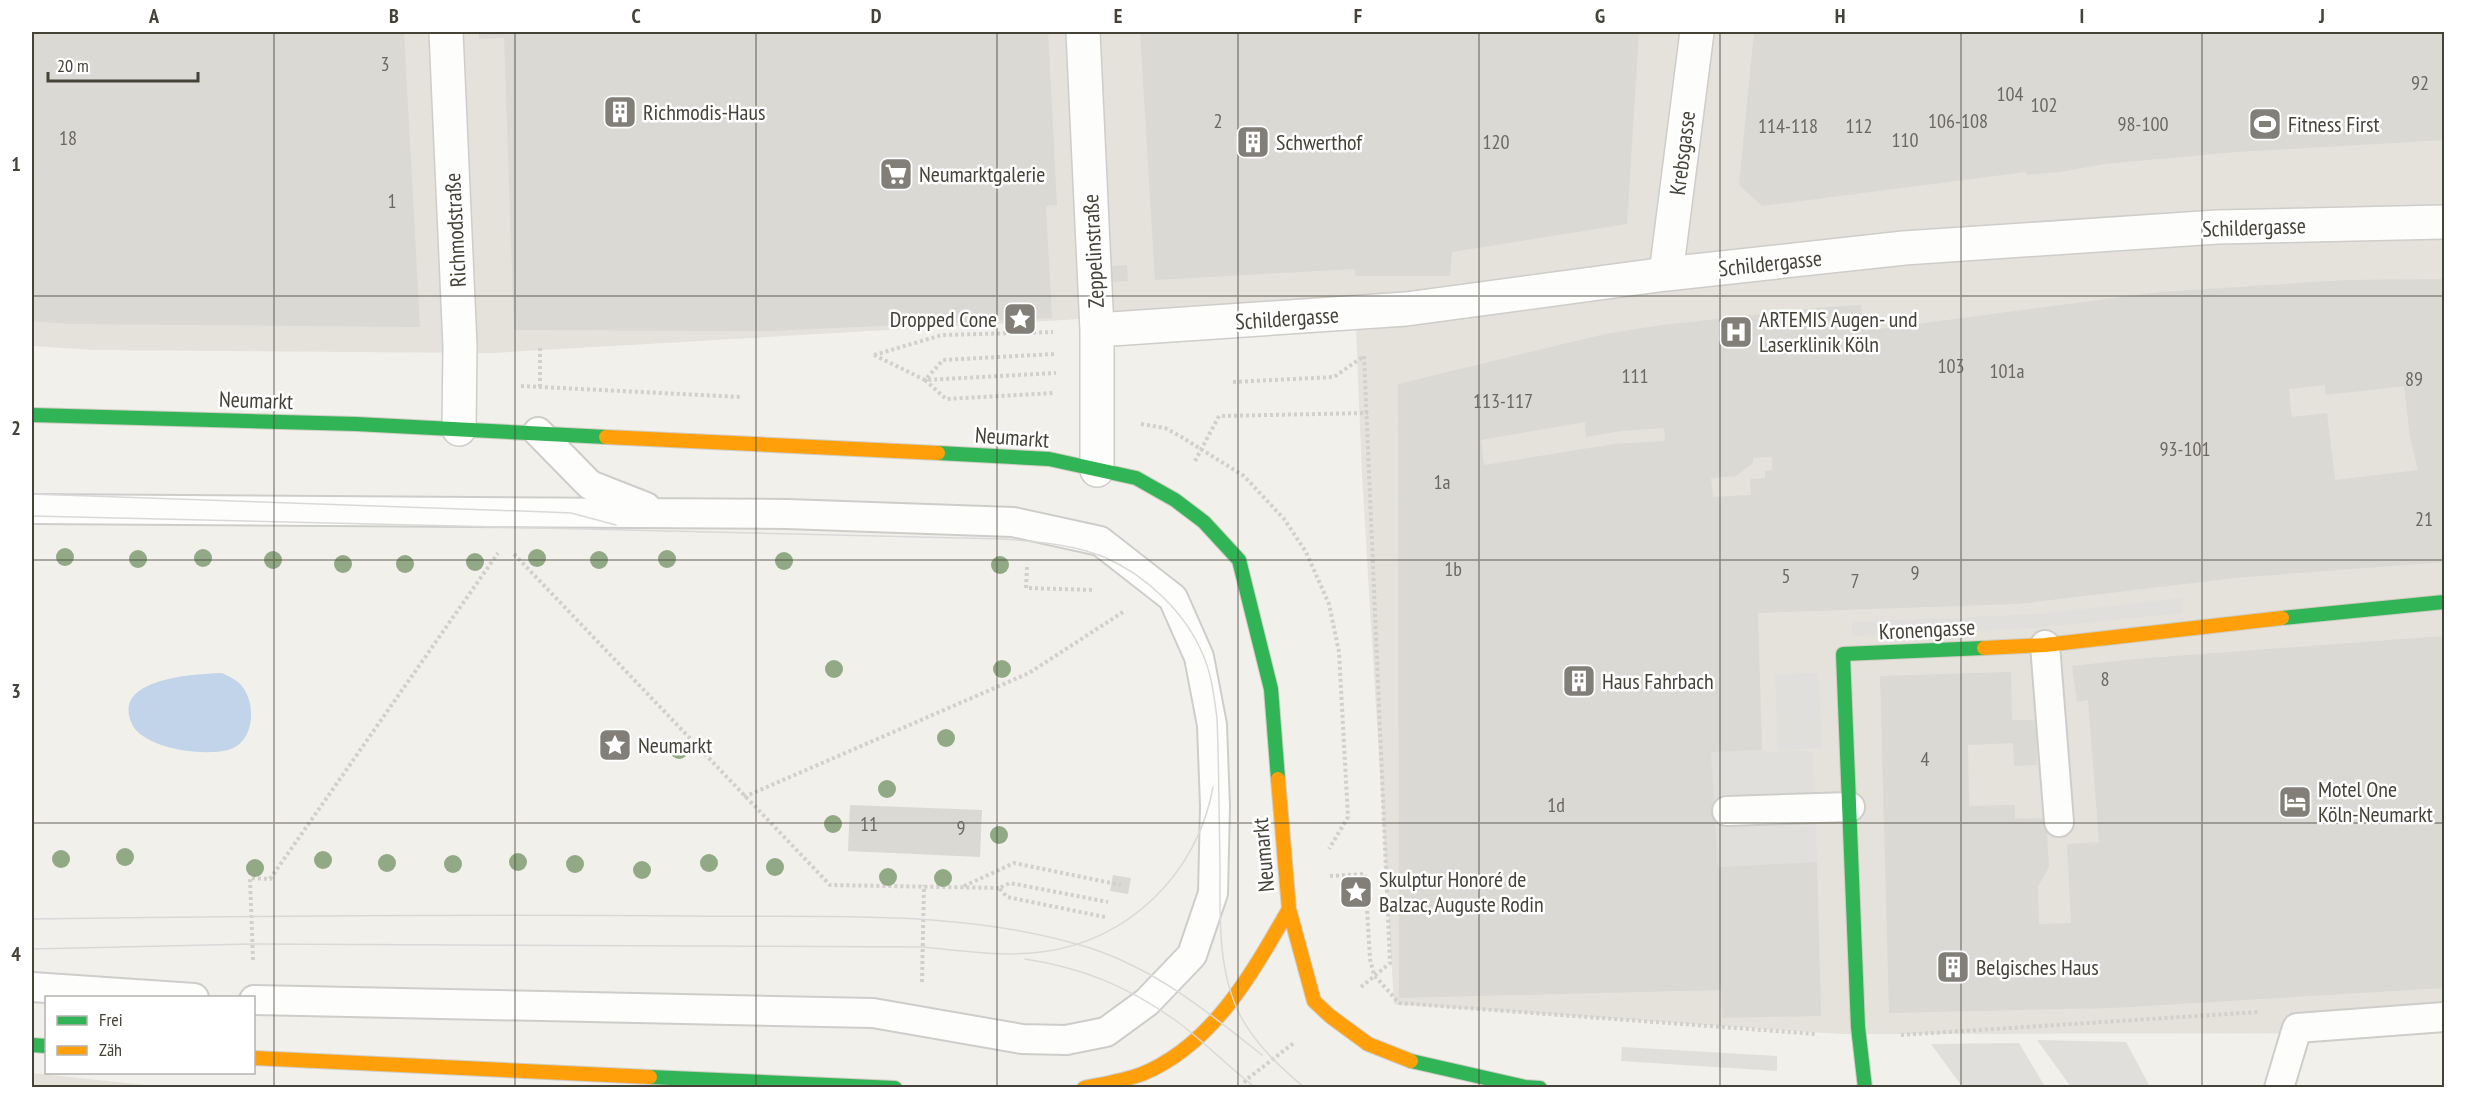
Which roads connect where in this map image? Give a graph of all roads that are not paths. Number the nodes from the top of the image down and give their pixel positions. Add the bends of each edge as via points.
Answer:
1 (446, 32) edge
2 (1083, 32) edge
3 (1697, 32) edge
4 (2445, 222) edge
5 (1666, 274) junction
6 (1097, 330) junction
7 (32, 415) edge
8 (459, 429) junction
9 (538, 432) junction
10 (1097, 470) junction
11 (32, 508) edge
12 (702, 514) junction
13 (2445, 602) edge
14 (2045, 645) junction
15 (1850, 807) junction
16 (1727, 811) dead end
17 (2059, 822) dead end
18 (1289, 909) junction
19 (32, 987) edge
20 (165, 996) edge
21 (255, 1000) edge
22 (2445, 1017) edge
23 (255, 1058) edge
24 (599, 1081) edge
25 (895, 1088) edge
26 (1084, 1088) edge
27 (1540, 1088) edge
28 (1866, 1088) edge
29 (2279, 1088) edge

1 - 8 street, Richmodstraße via 460,346
2 - 6 street, Zeppelinstraße
3 - 5 street, Krebsgasse
4 - 5 street, Schildergasse via 2171,230 1904,248
5 - 6 street, Schildergasse via 1362,313
6 - 10 street, Zeppelinstraße
7 - 8 main road, Neumarkt
8 - 9 main road, Neumarkt
9 - 10 main road, Neumarkt via 1049,459
9 - 12 lane via 590,485 647,507
10 - 18 main road, Neumarkt via 1136,478 1175,501 1204,522 1239,560 1271,689
11 - 12 lane
12 - 21 lane via 1013,522 1100,541 1173,598 1199,657 1212,725 1213,893 1192,955 1148,1002 1106,1032 1066,1040 1022,1039 873,1013
13 - 14 main road, Kronengasse
14 - 15 main road, Kronengasse via 1843,654
14 - 17 lane
15 - 16 lane
15 - 28 main road, Kronengasse via 1858,1027
18 - 26 main road via 1233,1000 1211,1026 1146,1072
18 - 27 main road, Neumarkt via 1314,1001 1368,1044 1421,1065
19 - 20 lane
22 - 29 lane via 2297,1028
23 - 24 main road
24 - 25 main road

